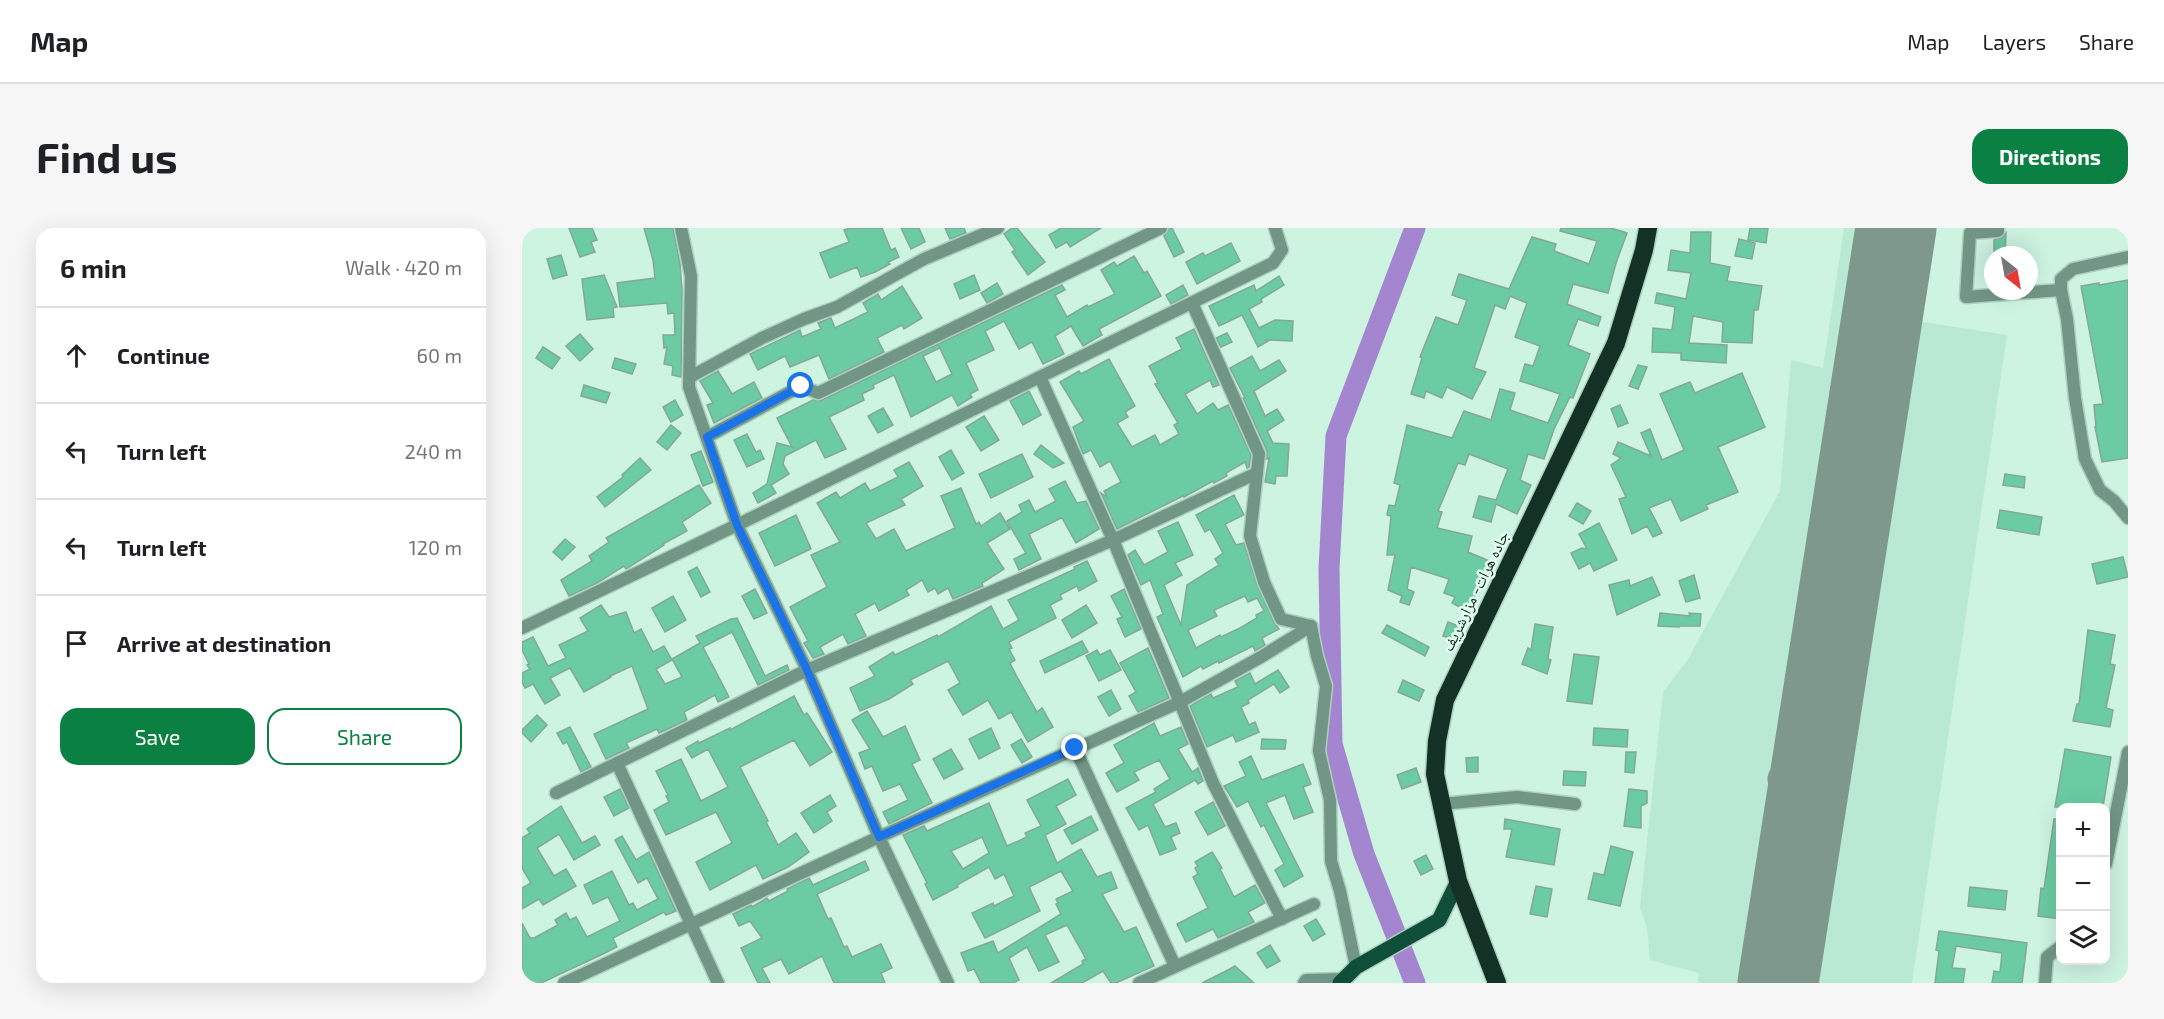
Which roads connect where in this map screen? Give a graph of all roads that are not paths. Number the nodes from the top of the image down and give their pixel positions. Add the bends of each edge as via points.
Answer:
1 (681, 228) edge
2 (998, 228) edge
3 (1161, 228) edge
4 (1275, 228) edge
5 (1648, 228) edge
6 (1998, 228) edge
7 (2128, 257) edge
8 (2061, 290) junction
9 (1192, 303) junction
10 (690, 377) junction
11 (1040, 377) junction
12 (707, 437) junction
13 (1257, 474) junction
14 (2128, 500) edge
15 (2114, 501) junction
16 (2128, 518) edge
17 (737, 525) junction
18 (1113, 540) junction
19 (1311, 626) junction
20 (522, 628) edge
21 (807, 670) junction
22 (1180, 702) junction
23 (1075, 748) junction
24 (2128, 752) edge
25 (617, 763) junction
26 (556, 793) dead end
27 (1441, 804) junction
28 (1575, 804) dead end
29 (879, 837) junction
30 (2107, 857) edge
31 (1458, 881) junction
32 (1314, 904) dead end
33 (1282, 919) junction
34 (692, 925) junction
35 (2056, 951) edge
36 (1175, 966) junction
37 (1356, 967) junction
38 (1342, 981) edge
39 (564, 983) edge
40 (718, 983) edge
41 (948, 983) edge
42 (1139, 983) edge
43 (1304, 983) edge
44 (1497, 983) edge
45 (2045, 983) edge

1 - 10 street via 691,276
2 - 10 street via 924,259 837,307 762,338
3 - 12 street via 818,393 801,386
4 - 9 street via 1282,250 1273,263
5 - 27 highway, جاده هرات- مزارشریف via 1616,343 1445,700 1436,763
6 - 8 street via 1970,232 1966,297
7 - 8 street via 2073,269 2061,279
8 - 15 street via 2085,459 2100,490
9 - 11 street
9 - 13 street via 1259,454
10 - 12 street via 689,387
11 - 17 street
11 - 18 street
12 - 17 street
13 - 18 street
13 - 19 street via 1250,536 1264,582 1281,619
14 - 15 street
15 - 16 street
17 - 20 street
17 - 21 street
18 - 21 street
18 - 22 street
19 - 22 street
19 - 37 street via 1326,686 1319,751 1330,800 1331,861
21 - 25 street
21 - 29 street
22 - 23 street
22 - 33 street via 1213,783
23 - 29 street
23 - 36 street
24 - 30 street
25 - 26 street
25 - 34 street
27 - 28 street via 1517,797
27 - 31 highway, جاده هرات- مزارشریف
29 - 34 street
29 - 41 street
31 - 37 main road via 1439,920
31 - 44 highway, جاده هرات- مزارشریف
32 - 33 street
33 - 36 street
34 - 39 street
34 - 40 street
35 - 45 street via 2047,957
36 - 42 street
37 - 38 main road
38 - 43 street

